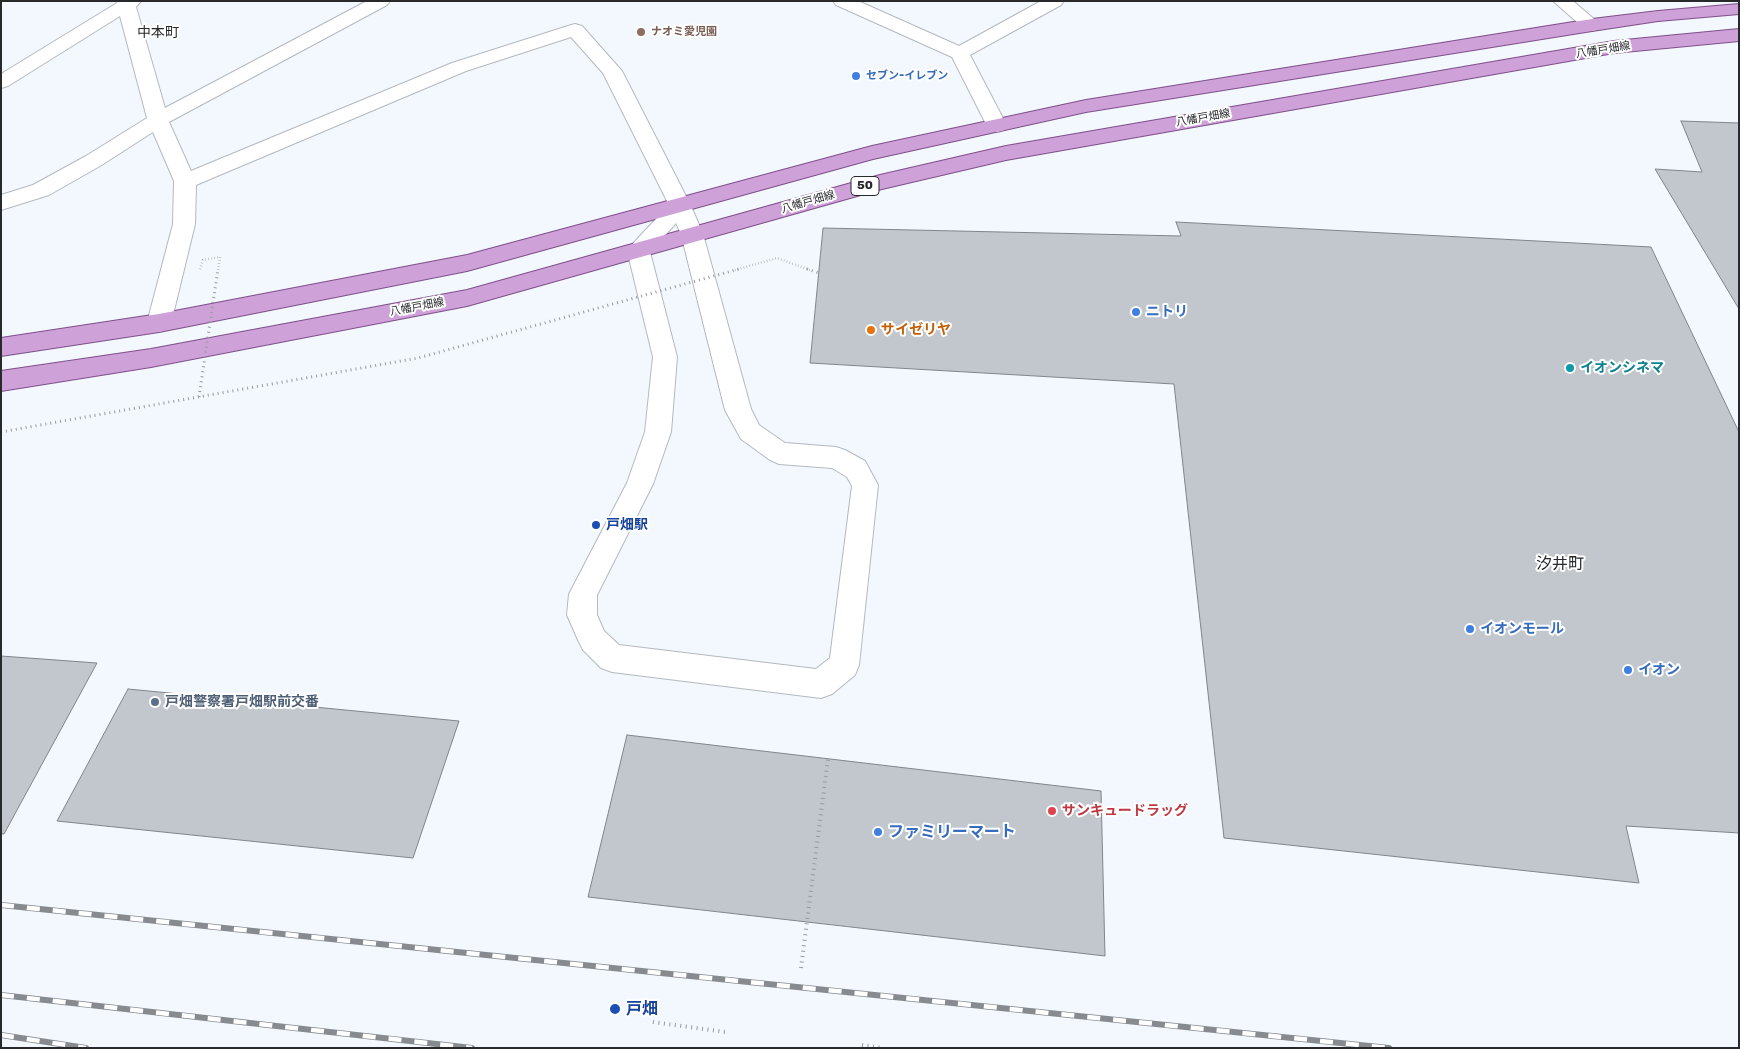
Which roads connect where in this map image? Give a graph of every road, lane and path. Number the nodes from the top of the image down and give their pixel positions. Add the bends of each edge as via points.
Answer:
1 (381, 1) edge
2 (842, 1) edge
3 (1055, 1) edge
4 (1562, 1) edge
5 (127, 3) edge
6 (1739, 9) edge
7 (1592, 25) junction
8 (1739, 35) edge
9 (960, 54) junction
10 (1, 82) edge
11 (158, 120) junction
12 (997, 126) junction
13 (185, 181) junction
14 (1, 202) edge
15 (680, 206) junction
16 (692, 234) junction
17 (638, 250) junction
18 (200, 270) dead end
19 (819, 273) dead end
20 (159, 323) junction
21 (1, 347) edge
22 (1, 381) edge
23 (199, 397) junction
24 (1, 432) edge
25 (828, 759) dead end
26 (801, 968) dead end
27 (653, 1022) dead end
28 (726, 1032) dead end
29 (862, 1045) dead end
30 (882, 1048) edge

1 - 11 street
2 - 9 street
3 - 9 street
4 - 7 street
5 - 10 street
5 - 11 street
6 - 7 main road, 八幡戸畑線 / 50
7 - 12 main road, 八幡戸畑線 / 50 via 1086,106
8 - 16 main road, 八幡戸畑線 / 50 via 1614,47 1006,153 880,182
9 - 12 street
11 - 13 street
11 - 14 street via 41,190
12 - 15 main road, 八幡戸畑線 / 50 via 872,153
13 - 15 street via 459,66 575,30 612,71
13 - 20 street via 184,224
15 - 16 street
15 - 17 street
15 - 20 main road, 八幡戸畑線 / 50 via 467,263
16 - 17 main road, 八幡戸畑線 / 50
16 - 17 street via 738,410 750,432 780,453 836,458 856,469 865,486 844,665 821,684 612,658 593,640 582,615 583,594 640,484 658,432 665,357
17 - 22 main road, 八幡戸畑線 / 50 via 467,298 151,358
18 - 23 path, bridge via 203,260 220,257
19 - 23 path, bridge via 778,258 418,358
20 - 21 main road, 八幡戸畑線 / 50
23 - 24 path, bridge
25 - 26 path
27 - 28 path
29 - 30 path

